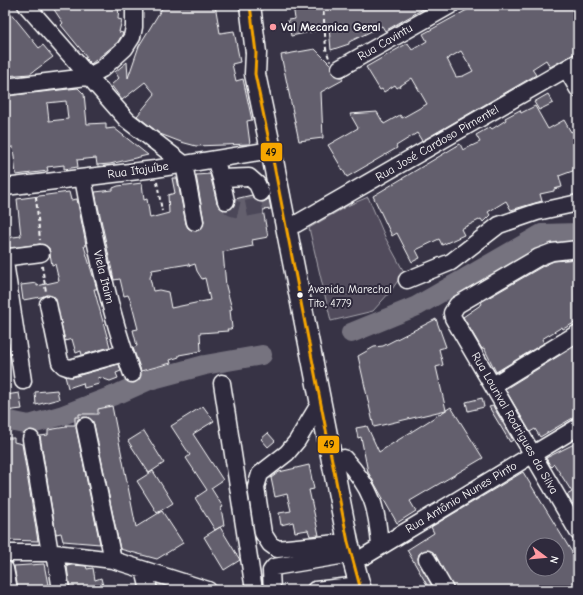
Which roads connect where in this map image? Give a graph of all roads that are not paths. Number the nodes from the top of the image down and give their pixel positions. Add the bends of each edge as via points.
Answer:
1 (26, 5) edge
2 (134, 5) edge
3 (250, 5) edge
4 (450, 5) edge
5 (256, 53) junction
6 (572, 66) edge
7 (340, 68) road end
8 (87, 77) junction
9 (5, 87) edge
10 (578, 89) edge
11 (271, 150) junction
12 (214, 159) junction
13 (184, 164) junction
14 (83, 178) junction
15 (221, 178) junction
16 (5, 187) edge
17 (276, 199) junction
18 (226, 201) dead end
19 (578, 203) edge
20 (195, 222) dead end
21 (296, 224) junction
22 (578, 249) edge
23 (41, 253) road end
24 (6, 259) edge
25 (407, 280) dead end
26 (48, 304) road end
27 (578, 334) edge
28 (124, 353) junction
29 (132, 374) dead end
30 (23, 381) dead end
31 (222, 383) dead end
32 (493, 385) junction
33 (320, 403) junction
34 (85, 426) dead end
35 (578, 427) edge
36 (31, 439) dead end
37 (533, 453) junction
38 (578, 531) edge
39 (361, 550) junction
40 (5, 553) edge
41 (52, 553) junction
42 (427, 559) dead end
43 (113, 560) junction
44 (5, 568) edge
45 (144, 570) junction
46 (365, 588) edge
47 (9, 590) edge
48 (61, 590) edge
49 (149, 590) edge
50 (208, 590) edge
51 (254, 590) edge
52 (272, 590) edge
53 (315, 590) edge
54 (445, 590) edge

1 - 8 street
2 - 8 street via 132,37 125,48 102,69
3 - 5 main road
4 - 7 street, Rua Cavintu
5 - 11 main road via 255,74
5 - 17 main road via 265,72
6 - 10 street
6 - 21 street, Rua José Cardoso Pimentel
8 - 9 street
8 - 13 street via 127,120
11 - 12 street, Rua Itajuíbe
11 - 17 main road
12 - 13 street, Rua Itajuíbe
12 - 15 street
13 - 14 street, Rua Itajuíbe
13 - 20 street
14 - 16 street, Rua Itajuíbe
14 - 28 street, Viela Itaim via 97,250
15 - 17 street via 249,177
15 - 18 street
17 - 21 main road
17 - 33 main road
19 - 25 street via 537,212 499,225 451,262
21 - 39 main road
22 - 32 street, Rua Lourival Rodrigues da Silva via 552,252 539,257 457,304 452,313 454,318
23 - 24 street
24 - 30 street
26 - 28 street via 60,362 64,366 70,368
27 - 32 street
28 - 29 street, Viela Itaim
31 - 51 street
32 - 37 street, Rua Lourival Rodrigues da Silva
33 - 39 main road
33 - 39 street via 287,453 260,474 256,487 263,533 277,549
34 - 43 street
35 - 37 street, Rua Antônio Nunes Pinto
36 - 41 street
37 - 38 street, Rua Lourival Rodrigues da Silva
37 - 39 street, Rua Antônio Nunes Pinto
39 - 46 main road
39 - 52 street via 274,567 271,571
40 - 41 street
41 - 43 street
41 - 48 street
42 - 54 street
43 - 45 street
44 - 47 street
45 - 49 street
45 - 50 street
46 - 53 street

